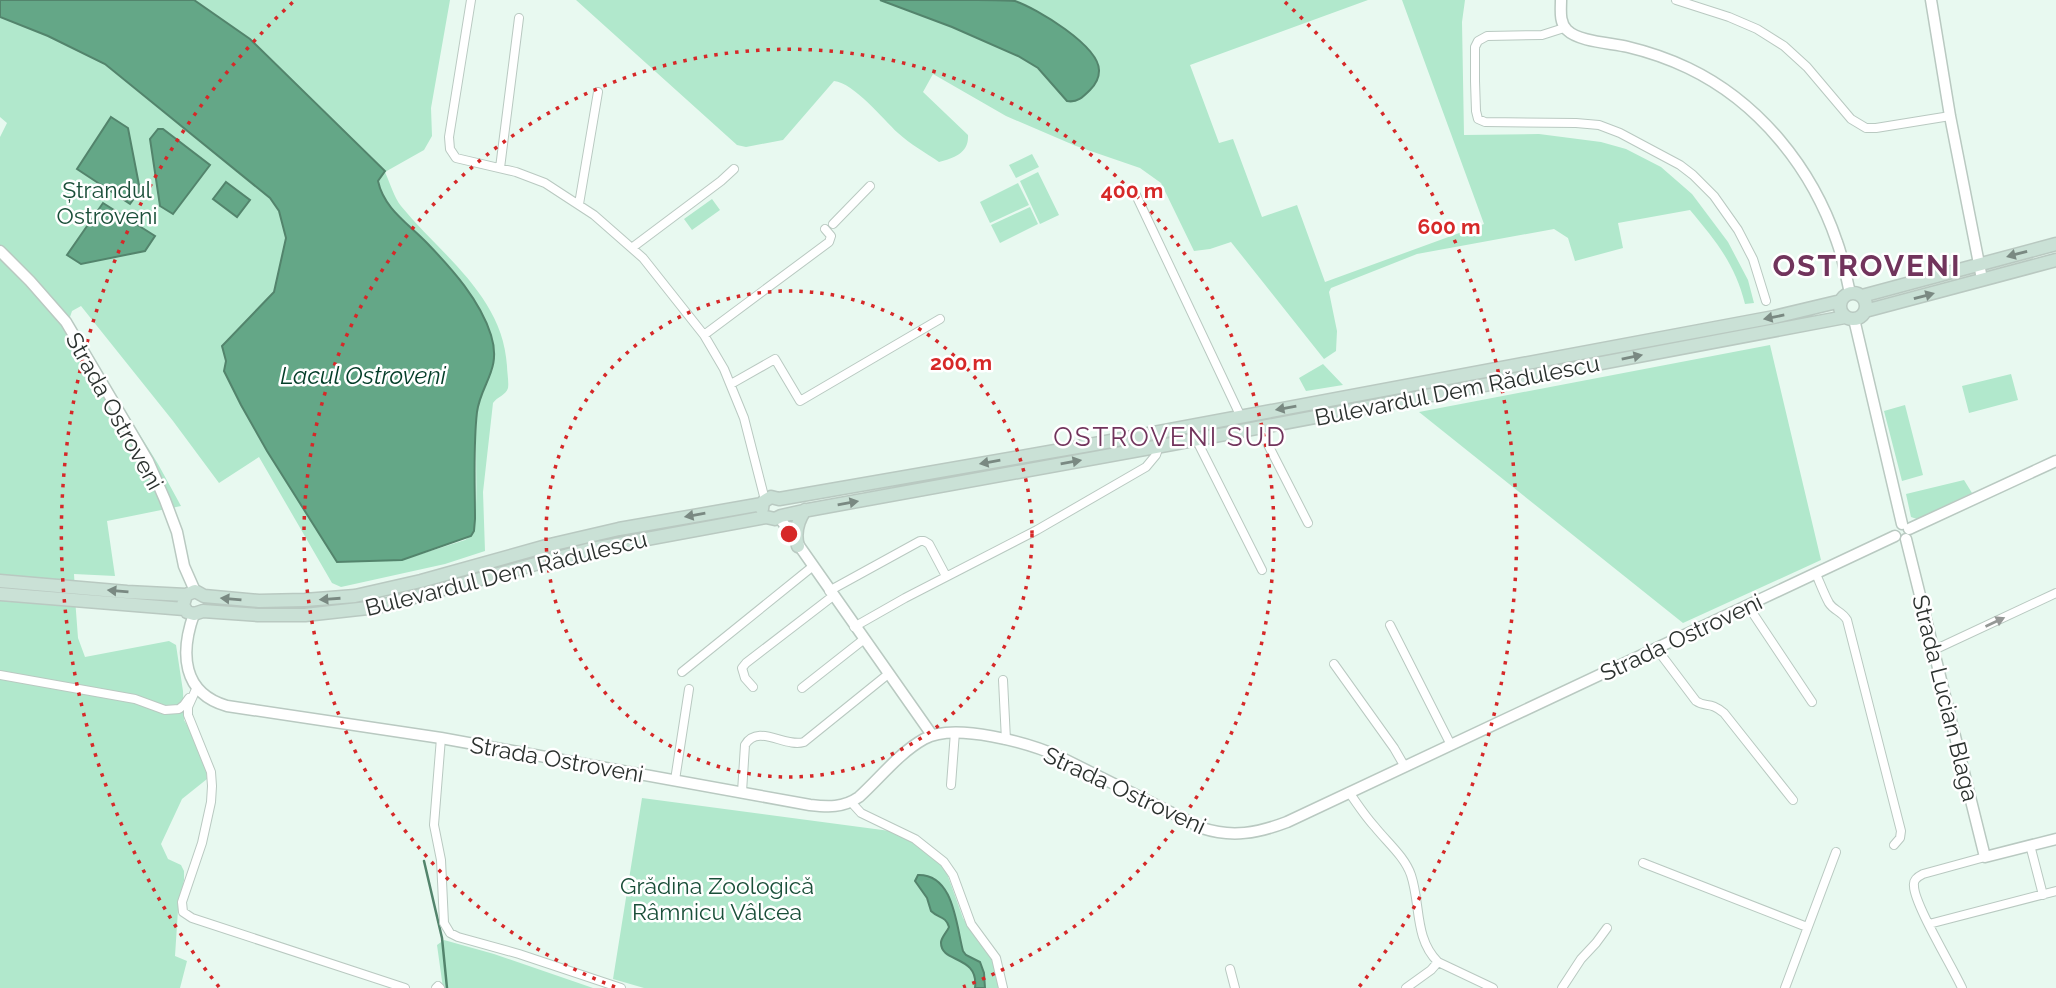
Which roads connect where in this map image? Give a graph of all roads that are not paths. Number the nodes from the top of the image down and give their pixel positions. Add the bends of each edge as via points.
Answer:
1 (471, 0) edge
2 (1560, 0) edge
3 (1676, 0) edge
4 (1931, 0) edge
5 (519, 18) dead end
6 (1564, 28) junction
7 (598, 92) dead end
8 (1950, 116) junction
9 (500, 168) junction
10 (734, 169) dead end
11 (870, 186) dead end
12 (1136, 195) dead end
13 (579, 204) junction
14 (2056, 244) edge
15 (633, 247) junction
16 (0, 251) edge
17 (2056, 260) edge
18 (1979, 264) junction
19 (1982, 279) junction
20 (1851, 297) junction
21 (1766, 301) dead end
22 (1865, 311) junction
23 (1849, 318) junction
24 (940, 319) dead end
25 (704, 334) junction
26 (731, 384) junction
27 (1386, 397) junction
28 (1241, 417) junction
29 (1259, 427) junction
30 (1196, 439) junction
31 (1159, 446) junction
32 (2056, 461) edge
33 (772, 507) junction
34 (805, 510) junction
35 (1308, 523) dead end
36 (1903, 532) junction
37 (798, 546) junction
38 (812, 567) junction
39 (1262, 570) dead end
40 (1816, 574) junction
41 (946, 576) junction
42 (0, 581) edge
43 (2056, 593) edge
44 (0, 594) edge
45 (831, 594) junction
46 (192, 602) junction
47 (1748, 606) junction
48 (1390, 625) dead end
49 (854, 627) junction
50 (863, 640) junction
51 (1656, 648) junction
52 (1934, 650) junction
53 (1334, 664) dead end
54 (682, 672) dead end
55 (0, 675) edge
56 (887, 675) junction
57 (1003, 680) dead end
58 (197, 687) junction
59 (753, 687) dead end
60 (802, 688) dead end
61 (689, 690) dead end
62 (1812, 702) dead end
63 (955, 732) junction
64 (932, 735) junction
65 (441, 738) junction
66 (1006, 740) junction
67 (1451, 745) junction
68 (1405, 767) junction
69 (675, 780) junction
70 (951, 785) dead end
71 (742, 792) junction
72 (1349, 792) junction
73 (1793, 800) dead end
74 (851, 802) junction
75 (2056, 839) edge
76 (1894, 845) dead end
77 (2030, 845) junction
78 (1836, 852) dead end
79 (1985, 857) junction
80 (1643, 863) dead end
81 (2056, 891) edge
82 (2043, 895) junction
83 (1929, 924) junction
84 (1807, 927) junction
85 (1607, 928) dead end
86 (1438, 962) junction
87 (1230, 969) dead end
88 (405, 988) edge
89 (621, 988) edge
90 (1003, 988) edge
91 (1235, 988) edge
92 (1406, 988) edge
93 (1493, 988) edge
94 (1562, 988) edge
95 (1785, 988) edge
96 (1962, 988) edge

1 - 9 street via 450,149 463,161
2 - 6 street
3 - 8 street via 1747,25 1789,49 1852,119 1866,128
4 - 8 street
5 - 9 street
6 - 20 street via 1574,35 1651,53 1687,67 1736,98 1766,124 1798,164 1821,204 1837,241
6 - 21 street via 1542,35 1482,38 1475,47 1478,119 1598,125 1674,161 1701,181 1738,230 1754,259
7 - 13 street
8 - 18 street
9 - 13 street via 545,183
10 - 15 street
11 - 25 street via 829,227 829,242
12 - 28 street
13 - 15 street
14 -> 18 main road, Bulevardul Dem Rădulescu
15 - 25 street
16 - 46 street, Strada Ostroveni via 66,323 148,461 177,532
17 - 19 main road
18 - 19 street
18 - 20 main road, Bulevardul Dem Rădulescu
22 -> 19 main road
20 - 22 main road via 1866,302
20 - 23 main road via 1840,309
20 -> 27 main road, Bulevardul Dem Rădulescu
22 - 23 main road
27 -> 23 main road, Bulevardul Dem Rădulescu
23 - 36 street, Strada Lucian Blaga
24 - 26 street via 800,401 775,359
25 - 26 street
26 - 33 street
27 -> 28 main road, Bulevardul Dem Rădulescu
27 - 29 main road, Bulevardul Dem Rădulescu
28 -> 33 main road, Bulevardul Dem Rădulescu
29 - 30 main road, Bulevardul Dem Rădulescu
29 - 35 street
30 - 31 main road, Bulevardul Dem Rădulescu
30 - 39 street
34 -> 31 main road, Bulevardul Dem Rădulescu
31 - 41 street via 1146,467
32 - 36 street, Strada Ostroveni
33 - 34 main road, Bulevardul Dem Rădulescu
33 - 37 street
33 - 46 main road, Bulevardul Dem Rădulescu via 608,531 380,592
34 - 37 main road via 796,529
36 - 40 street, Strada Ostroveni
36 - 52 street, Strada Lucian Blaga
37 - 38 street
38 - 45 street
38 - 54 street
40 - 47 street, Strada Ostroveni
40 - 76 street via 1829,602 1847,620 1901,831
41 - 45 street via 929,544 920,541
41 - 49 street
46 -> 42 main road, Bulevardul Dem Rădulescu
52 -> 43 street
44 - 46 main road, Bulevardul Dem Rădulescu
45 - 49 street
45 - 59 street via 746,663 743,673
46 - 58 street via 183,626 188,671
47 - 51 street, Strada Ostroveni
47 - 62 street
48 - 67 street
49 - 50 street
50 - 56 street
50 - 60 street
51 - 67 street, Strada Ostroveni
51 - 73 street via 1696,701 1724,713
52 - 79 street, Strada Lucian Blaga
53 - 68 street
55 - 58 street via 170,710 184,705
56 - 64 street
56 - 71 street via 804,742 791,744 758,735 749,739
57 - 66 street
58 - 65 street, Strada Ostroveni via 210,700 227,706
58 - 88 street via 188,715 211,772 211,802 183,912
61 - 69 street
63 - 64 street, Strada Ostroveni
63 - 66 street, Strada Ostroveni
63 - 70 street
64 - 74 street, Strada Ostroveni via 912,747
65 - 69 street, Strada Ostroveni
65 - 89 street via 434,825 446,929 458,937
66 - 72 street, Strada Ostroveni via 1050,752 1221,834 1273,827
67 - 68 street, Strada Ostroveni
68 - 72 street, Strada Ostroveni
69 - 71 street, Strada Ostroveni
71 - 74 street, Strada Ostroveni via 821,806
72 - 86 street via 1408,867 1423,938
74 - 90 street via 861,813 915,839 944,862 971,924 996,958
75 - 77 street
77 - 79 street
77 - 82 street
78 - 84 street
79 - 83 street via 1915,880 1916,896
80 - 84 street
81 - 82 street
82 - 83 street
83 - 96 street
84 - 95 street
85 - 94 street
86 - 92 street
86 - 93 street
87 - 91 street

